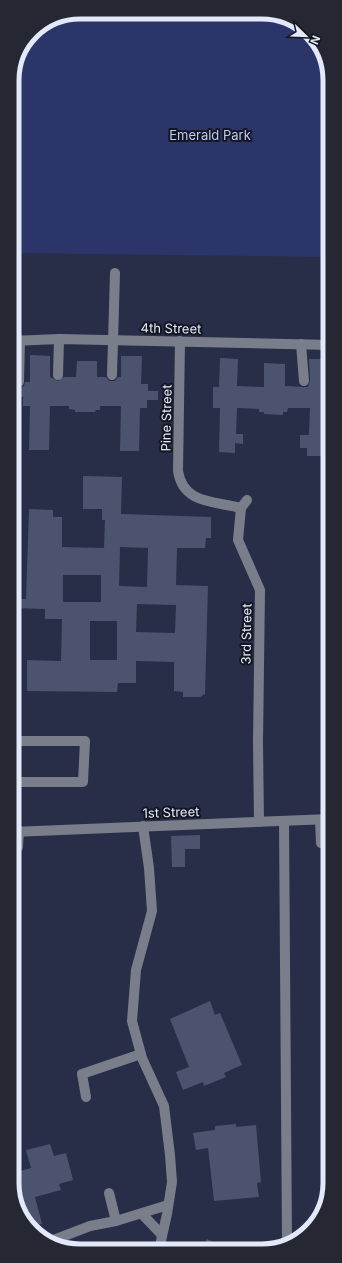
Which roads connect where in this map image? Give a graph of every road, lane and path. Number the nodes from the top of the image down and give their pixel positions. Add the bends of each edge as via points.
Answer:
1 (115, 273) dead end
2 (59, 339) junction
3 (112, 340) junction
4 (19, 341) edge
5 (180, 341) junction
6 (300, 344) junction
7 (323, 345) edge
8 (58, 375) dead end
9 (112, 375) dead end
10 (304, 381) dead end
11 (187, 492) joint
12 (19, 741) edge
13 (19, 782) edge
14 (323, 819) edge
15 (284, 821) junction
16 (259, 822) junction
17 (143, 826) junction
18 (323, 830) edge
19 (19, 832) edge
20 (321, 842) dead end
21 (141, 1054) junction
22 (86, 1097) dead end
23 (109, 1192) dead end
24 (168, 1205) junction
25 (142, 1214) junction
26 (116, 1221) junction
27 (162, 1235) junction
28 (56, 1239) edge
29 (287, 1239) edge
30 (160, 1244) edge

1 - 3 street
2 - 3 street, 4th Street
2 - 4 street, 4th Street
2 - 8 street
3 - 5 street, 4th Street
3 - 9 street
5 - 6 street, 4th Street
5 - 11 street, Pine Street via 178,471 180,483
6 - 7 street, 4th Street
6 - 10 street
11 - 16 street, 3rd Street via 197,498 244,504 238,540 260,590
12 - 13 street via 85,741 83,782
14 - 15 street, 1st Street
15 - 16 street, 1st Street
15 - 29 street
16 - 17 street, 1st Street
17 - 19 street, 1st Street
17 - 21 street via 152,911 136,970 132,1021
18 - 20 street
21 - 22 street via 82,1074
21 - 24 street via 164,1106 172,1182
23 - 26 street
24 - 25 street
24 - 27 street
25 - 26 street
25 - 27 street
26 - 28 street via 90,1226
27 - 30 street

